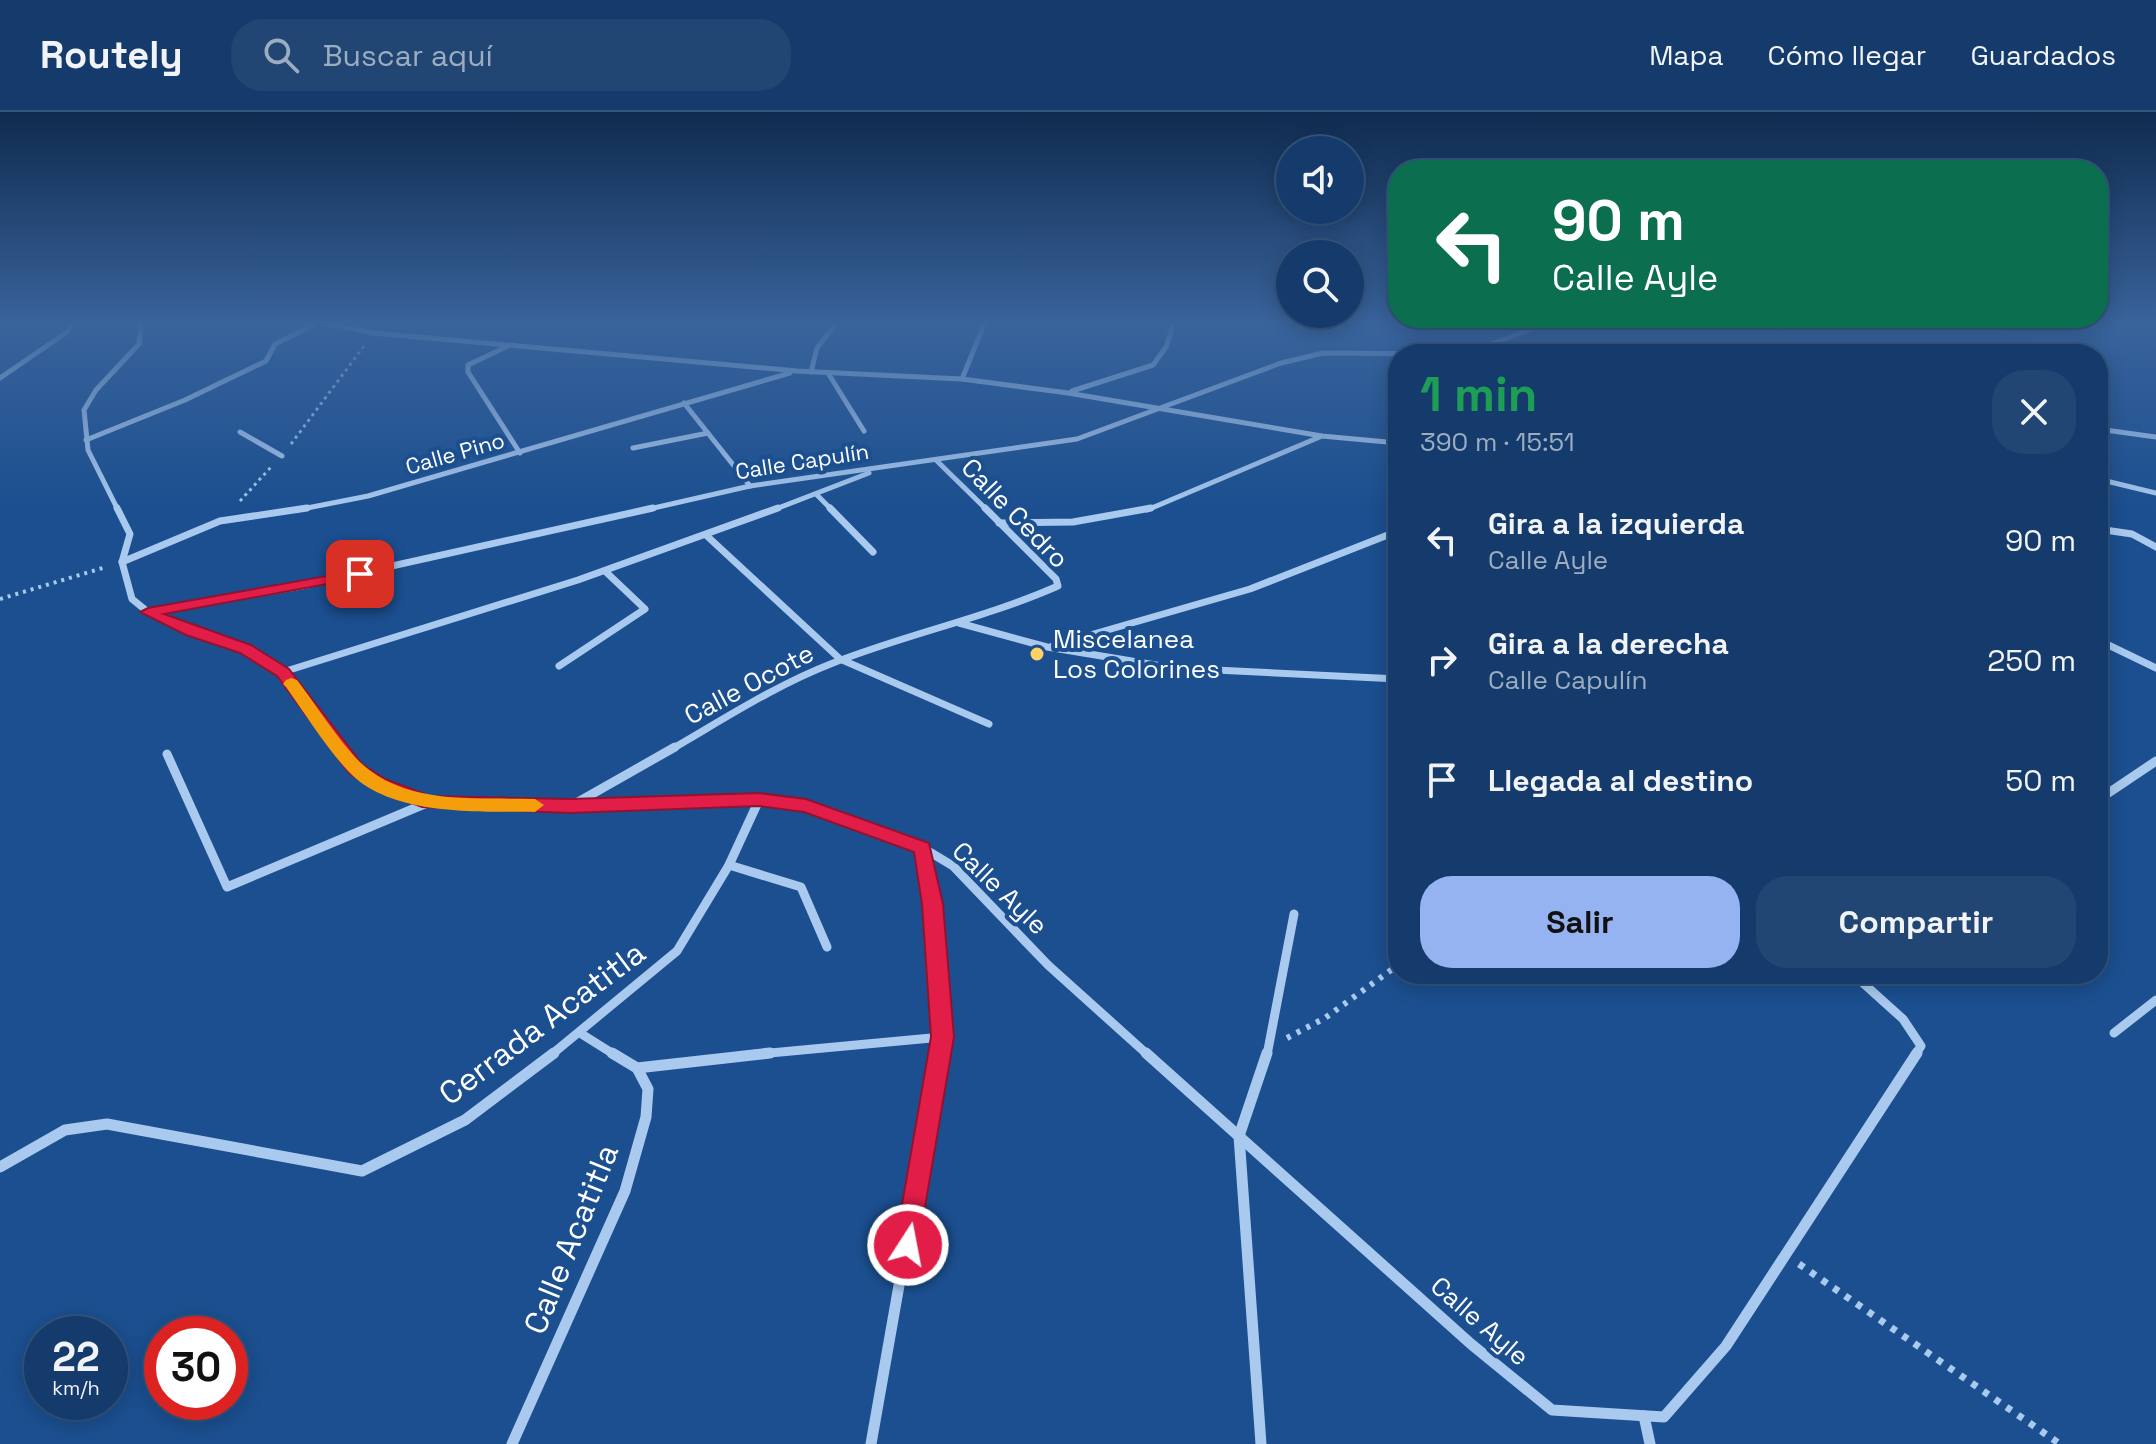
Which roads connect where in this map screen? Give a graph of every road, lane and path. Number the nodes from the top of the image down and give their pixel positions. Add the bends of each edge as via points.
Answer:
1 (101, 384) edge
2 (218, 384) edge
3 (336, 384) edge
4 (476, 384) edge
5 (751, 384) edge
6 (835, 384) edge
7 (1001, 384) edge
8 (1095, 384) edge
9 (1225, 384) edge
10 (1068, 393) junction
11 (684, 403) junction
12 (1159, 409) junction
13 (2108, 430) edge
14 (864, 431) dead end
15 (240, 432) dead end
16 (708, 433) junction
17 (1322, 436) junction
18 (2156, 437) edge
19 (86, 440) junction
20 (1388, 442) edge
21 (633, 448) dead end
22 (520, 453) junction
23 (282, 456) junction
24 (936, 460) junction
25 (881, 467) junction
26 (2108, 481) edge
27 (750, 486) junction
28 (2156, 493) edge
29 (816, 494) junction
30 (220, 521) junction
31 (999, 523) junction
32 (2108, 530) edge
33 (1388, 535) edge
34 (707, 536) junction
35 (2156, 547) edge
36 (873, 552) dead end
37 (122, 562) junction
38 (606, 572) junction
39 (0, 599) edge
40 (148, 612) junction
41 (958, 623) junction
42 (2108, 645) edge
43 (1047, 647) junction
44 (840, 659) junction
45 (559, 666) dead end
46 (2156, 668) edge
47 (283, 672) junction
48 (1388, 679) edge
49 (989, 724) dead end
50 (167, 754) dead end
51 (2156, 761) edge
52 (2108, 793) edge
53 (759, 800) junction
54 (428, 803) junction
55 (570, 806) junction
56 (923, 848) junction
57 (729, 865) junction
58 (1294, 914) dead end
59 (827, 947) dead end
60 (1388, 972) edge
61 (1864, 984) edge
62 (2156, 1000) edge
63 (580, 1033) junction
64 (2114, 1033) dead end
65 (942, 1037) junction
66 (1269, 1048) junction
67 (637, 1068) junction
68 (1239, 1136) junction
69 (0, 1167) edge
70 (1785, 1255) junction
71 (1644, 1416) junction
72 (512, 1444) edge
73 (871, 1444) edge
74 (1261, 1444) edge
75 (1650, 1444) edge
76 (2060, 1444) edge

1 - 19 street via 84,410
2 - 19 street
3 - 23 path
4 - 22 street
5 - 11 street, Calle Pino
6 - 14 street
7 - 10 street
8 - 10 street
9 - 12 street, Calle Capulín
10 - 12 street
11 - 16 street
11 - 22 street, Calle Pino
12 - 17 street
12 - 24 street, Calle Capulín via 1077,439
13 - 18 street
15 - 23 street
16 - 21 street
16 - 27 street
17 - 20 street
17 - 31 street via 1145,511 1073,522
19 - 37 street via 106,493 130,534
22 - 30 street, Calle Pino via 368,496
23 - 30 path
24 - 25 street, Calle Capulín
24 - 31 street, Calle Cedro
25 - 27 street, Calle Capulín
25 - 29 street, Calle Capulín
26 - 28 street
27 - 40 street, Calle Capulín via 447,556
29 - 34 street, Calle Capulín
29 - 36 street
30 - 37 street, Calle Pino
31 - 41 street, Calle Cedro via 1058,586
32 - 35 street via 2132,534
33 - 43 street via 1250,589
34 - 38 street, Calle Capulín
34 - 44 street
37 - 39 path
37 - 40 street via 132,599
38 - 45 street via 645,609
38 - 47 street, Calle Capulín
40 - 47 street, Calle Ayle via 246,649
41 - 43 street
41 - 44 street, Calle Ocote
42 - 46 street
43 - 48 street via 1174,668
44 - 49 street
44 - 55 street, Calle Ocote
47 - 54 street, Calle Ayle via 356,768 379,784
50 - 54 street via 227,887
51 - 52 street
53 - 55 street, Calle Ayle
53 - 56 street, Calle Ayle via 806,806
53 - 57 street, Cerrada Acatitla
54 - 55 street, Calle Ayle
56 - 65 street via 933,904
56 - 68 street, Calle Ayle via 953,866 1048,965
57 - 59 street via 801,887
57 - 63 street, Cerrada Acatitla via 677,951
58 - 66 street
60 - 66 path via 1325,1018
61 - 70 street via 1903,1019 1921,1046
62 - 64 street
63 - 67 street
63 - 69 street, Cerrada Acatitla via 465,1120 362,1171 107,1124 65,1130
65 - 67 street
65 - 73 street
66 - 68 street
67 - 72 street, Calle Acatitla via 648,1089 646,1117 625,1191
68 - 71 street, Calle Ayle via 1552,1410
68 - 74 street
70 - 71 street, Calle Ayle via 1726,1346 1664,1417
70 - 76 path
71 - 75 street

